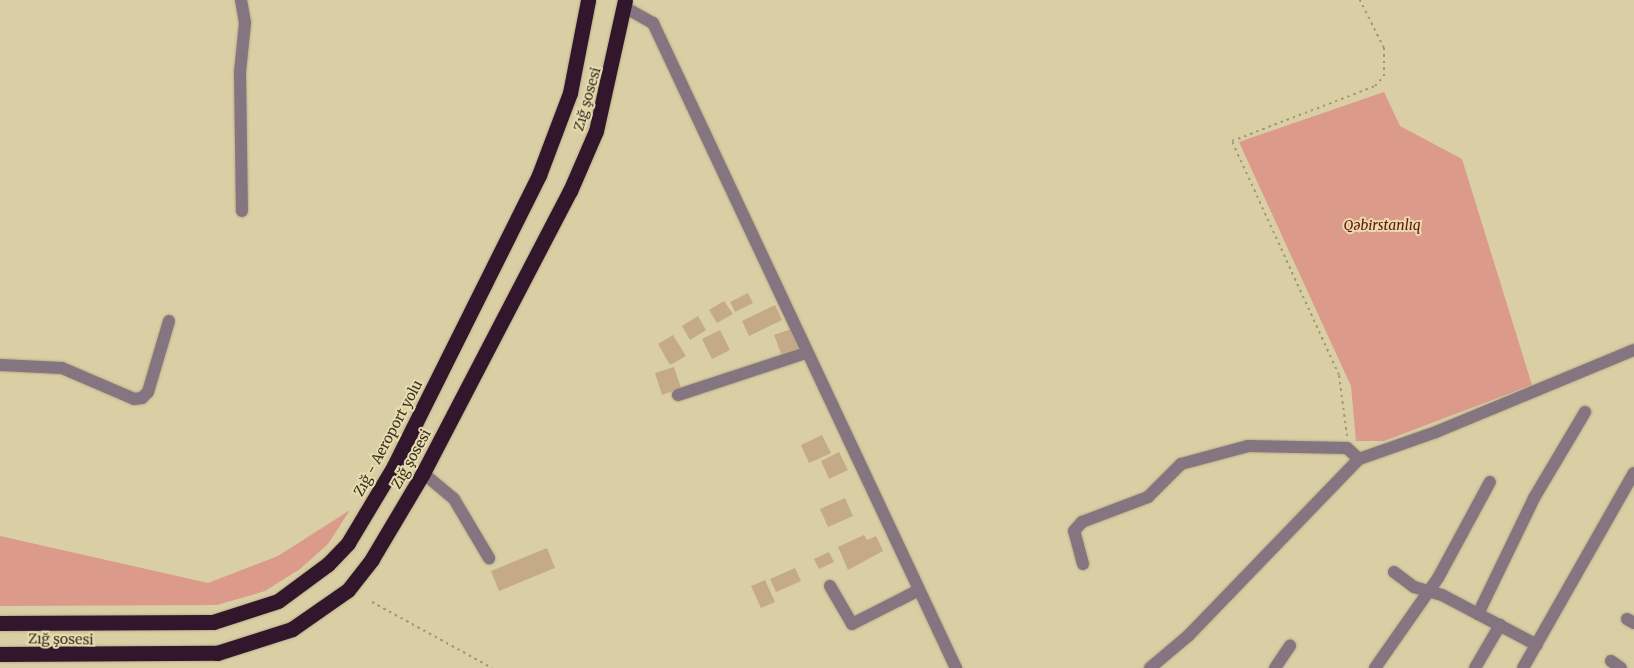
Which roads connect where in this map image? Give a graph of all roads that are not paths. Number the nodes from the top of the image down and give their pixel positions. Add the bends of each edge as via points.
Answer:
1 (241, 0) edge
2 (588, 0) edge
3 (625, 4) edge
4 (242, 211) dead end
5 (169, 320) dead end
6 (1634, 350) edge
7 (806, 353) junction
8 (0, 365) edge
9 (678, 395) dead end
10 (1585, 412) dead end
11 (1359, 459) junction
12 (423, 473) junction
13 (1634, 473) edge
14 (1490, 482) dead end
15 (490, 558) dead end
16 (1083, 564) dead end
17 (1394, 572) dead end
18 (830, 586) dead end
19 (1429, 590) junction
20 (917, 591) junction
21 (1478, 614) junction
22 (0, 623) edge
23 (1500, 625) junction
24 (1537, 645) junction
25 (1290, 646) dead end
26 (0, 654) edge
27 (956, 668) edge
28 (1150, 668) edge
29 (1275, 668) edge
30 (1375, 668) edge
31 (1475, 668) edge
32 (1523, 668) edge

1 - 4 street via 245,22 240,72
2 - 22 highway, Zığ - Aeroport yolu via 570,93 539,174 394,466 348,543 328,564 278,600 213,622
3 - 7 street via 653,22
3 - 12 highway, Zığ şosesi via 596,131 570,191
5 - 8 street via 148,392 142,398 134,399 62,368
6 - 11 street
7 - 9 street
7 - 20 street
10 - 21 street via 1534,498
11 - 16 street via 1347,448 1248,446 1181,464 1148,497 1082,522 1074,531
11 - 28 street via 1188,636
12 - 15 street via 449,492
12 - 26 highway, Zığ şosesi via 372,560 348,590 292,629 217,653
13 - 24 street
14 - 19 street
17 - 19 street via 1414,587
18 - 20 street via 852,624
19 - 21 street
19 - 30 street
20 - 27 street
21 - 23 street
23 - 24 street
23 - 31 street
24 - 32 street
25 - 29 street

